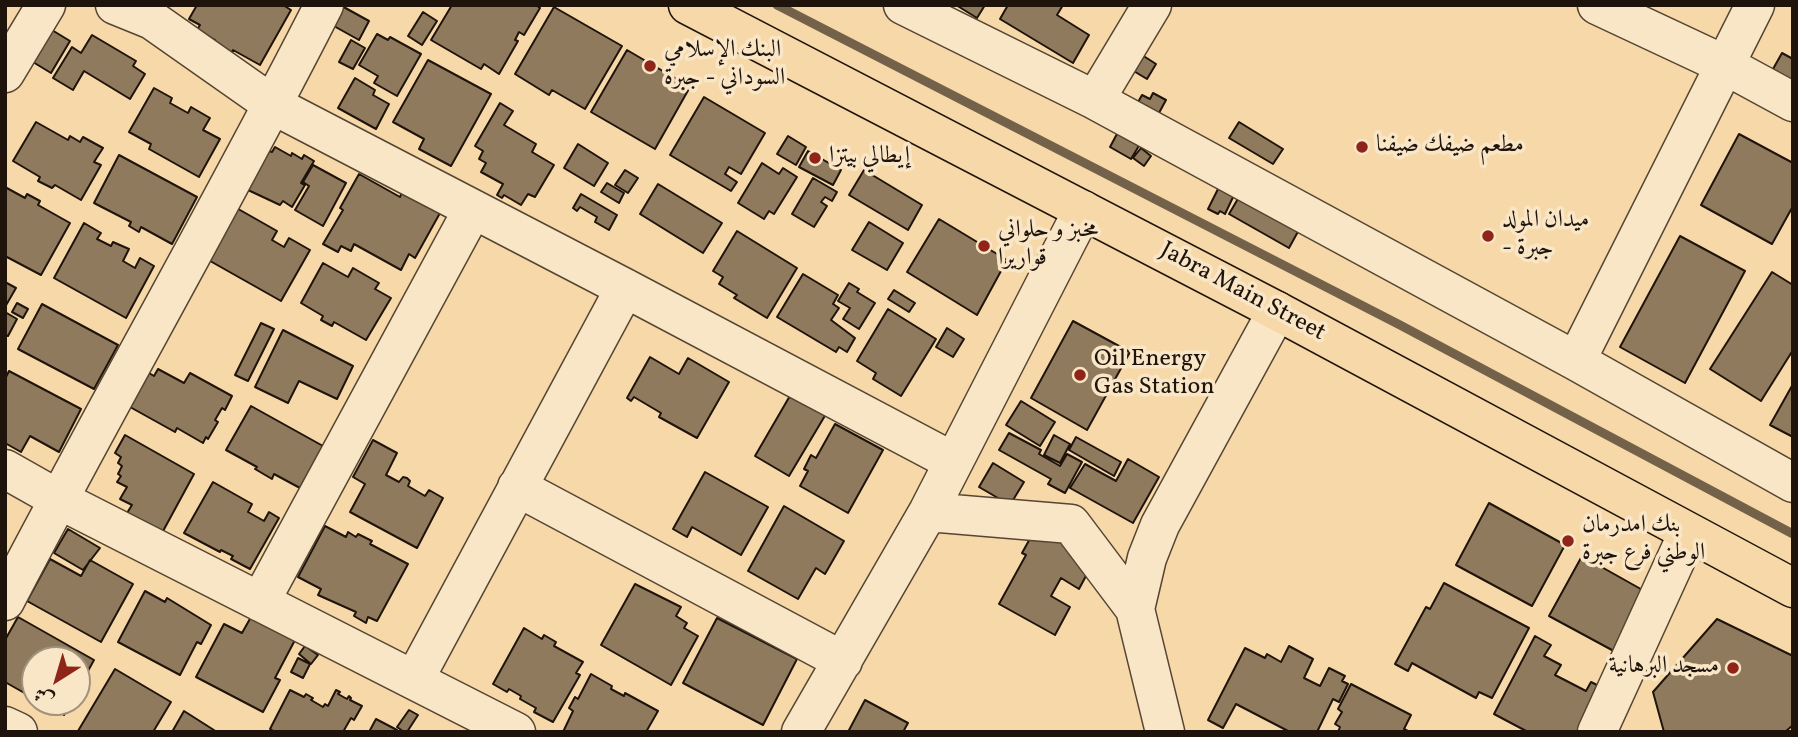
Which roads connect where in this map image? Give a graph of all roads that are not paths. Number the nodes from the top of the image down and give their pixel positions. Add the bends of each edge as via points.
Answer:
1 (46, 5) edge
2 (115, 5) edge
3 (324, 5) edge
4 (688, 5) edge
5 (903, 5) edge
6 (1153, 5) edge
7 (1597, 5) edge
8 (1755, 5) edge
9 (1723, 64) junction
10 (5, 73) edge
11 (1095, 100) junction
12 (1793, 102) edge
13 (274, 106) junction
14 (473, 209) junction
15 (1083, 210) junction
16 (625, 288) junction
17 (1277, 311) junction
18 (1576, 360) junction
19 (952, 461) junction
20 (5, 470) edge
21 (1793, 483) edge
22 (517, 487) junction
23 (58, 499) junction
24 (928, 512) junction
25 (1688, 533) junction
26 (1793, 588) edge
27 (5, 601) edge
28 (260, 602) junction
29 (1135, 609) junction
30 (843, 661) junction
31 (414, 680) junction
32 (5, 726) edge
33 (18, 732) edge
34 (516, 732) edge
35 (801, 732) edge
36 (1165, 732) edge
37 (1597, 732) edge

1 - 10 street
2 - 13 street via 152,20
3 - 13 street
4 - 15 main road, Jabra Main Street
5 - 11 street
6 - 11 street
7 - 9 street
8 - 9 street
9 - 12 street
9 - 18 street
11 - 18 street
13 - 14 street
13 - 23 street
14 - 16 street
14 - 28 street
15 - 17 main road, Jabra Main Street
15 - 19 street
16 - 19 street
16 - 22 street
17 - 25 main road, Jabra Main Street
17 - 29 street via 1160,525
18 - 21 street
19 - 24 street
20 - 23 street
22 - 30 street
22 - 31 street
23 - 27 street
23 - 28 street
24 - 29 street via 1071,524
24 - 30 street
25 - 26 main road, Jabra Main Street
25 - 37 street
28 - 31 street
29 - 36 street
30 - 35 street
31 - 34 street
32 - 33 street

